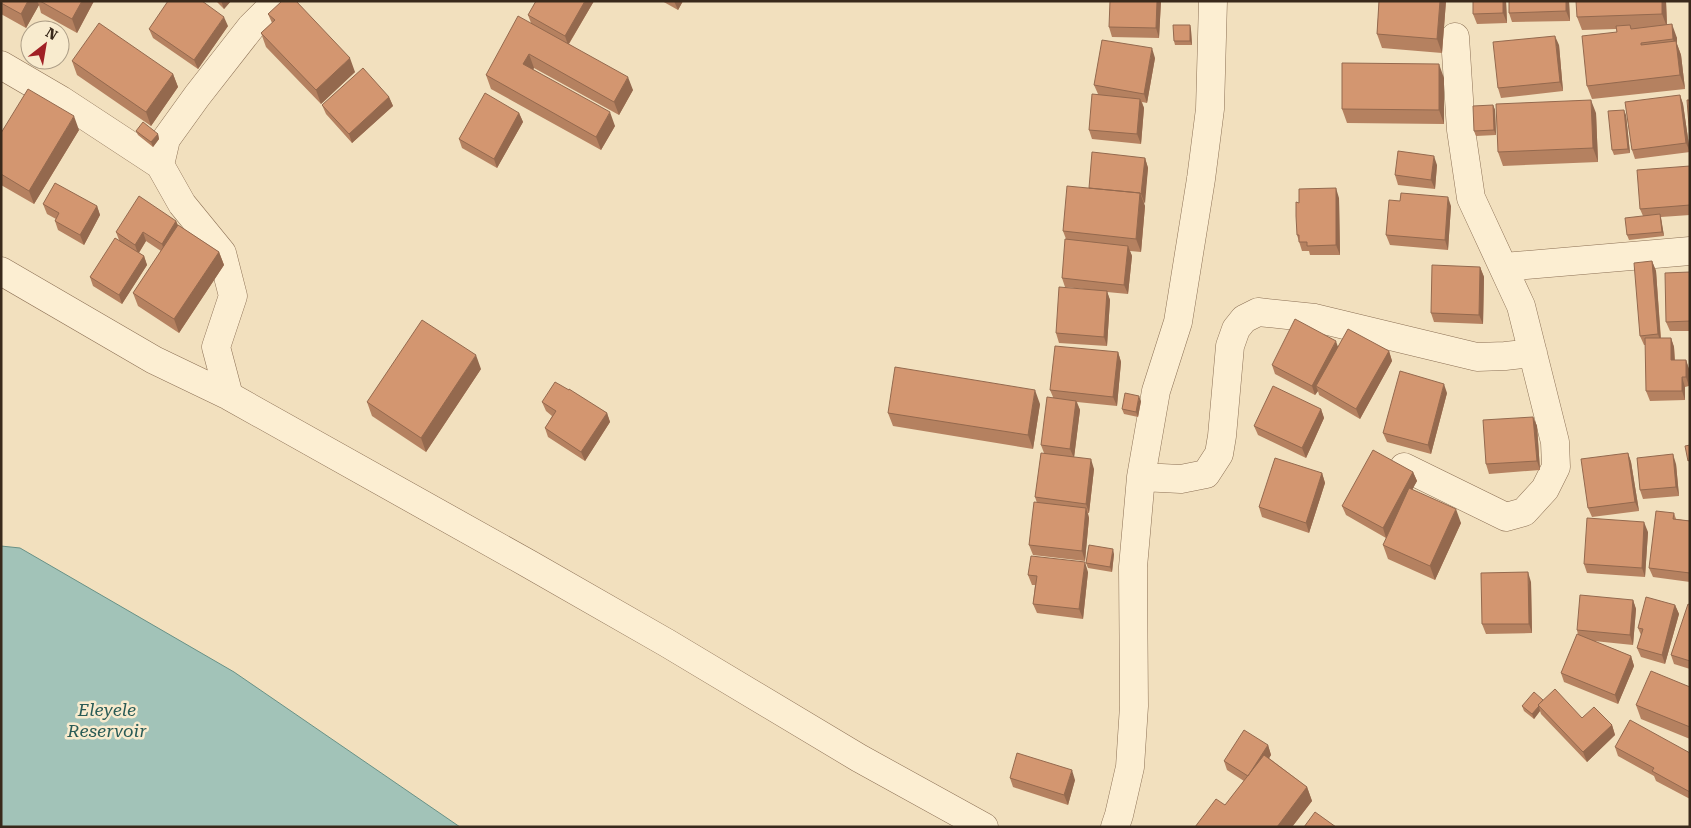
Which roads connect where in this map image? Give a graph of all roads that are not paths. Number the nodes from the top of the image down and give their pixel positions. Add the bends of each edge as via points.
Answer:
1 (282, 1) edge
2 (1213, 1) edge
3 (1455, 37) dead end
4 (1, 65) edge
5 (160, 165) junction
6 (1690, 251) edge
7 (1504, 267) junction
8 (1, 271) edge
9 (1533, 353) junction
10 (229, 396) junction
11 (1404, 467) edge
12 (1140, 477) junction
13 (1120, 823) edge
14 (984, 827) edge

1 - 5 street via 251,26 197,96 166,138
2 - 12 street via 1210,109 1201,179 1178,322 1156,391
3 - 7 street via 1461,130 1471,198
4 - 5 street
5 - 10 street via 182,204 222,252 233,296 216,347
6 - 7 street
7 - 9 street via 1520,306
8 - 10 street via 154,360
9 - 11 street via 1555,442 1556,467 1545,489 1524,512 1506,517
9 - 12 street via 1477,357 1316,318 1258,312 1244,319 1230,346 1219,454 1206,474 1181,479
10 - 14 street via 529,564
12 - 13 street via 1133,567 1134,706 1130,767

